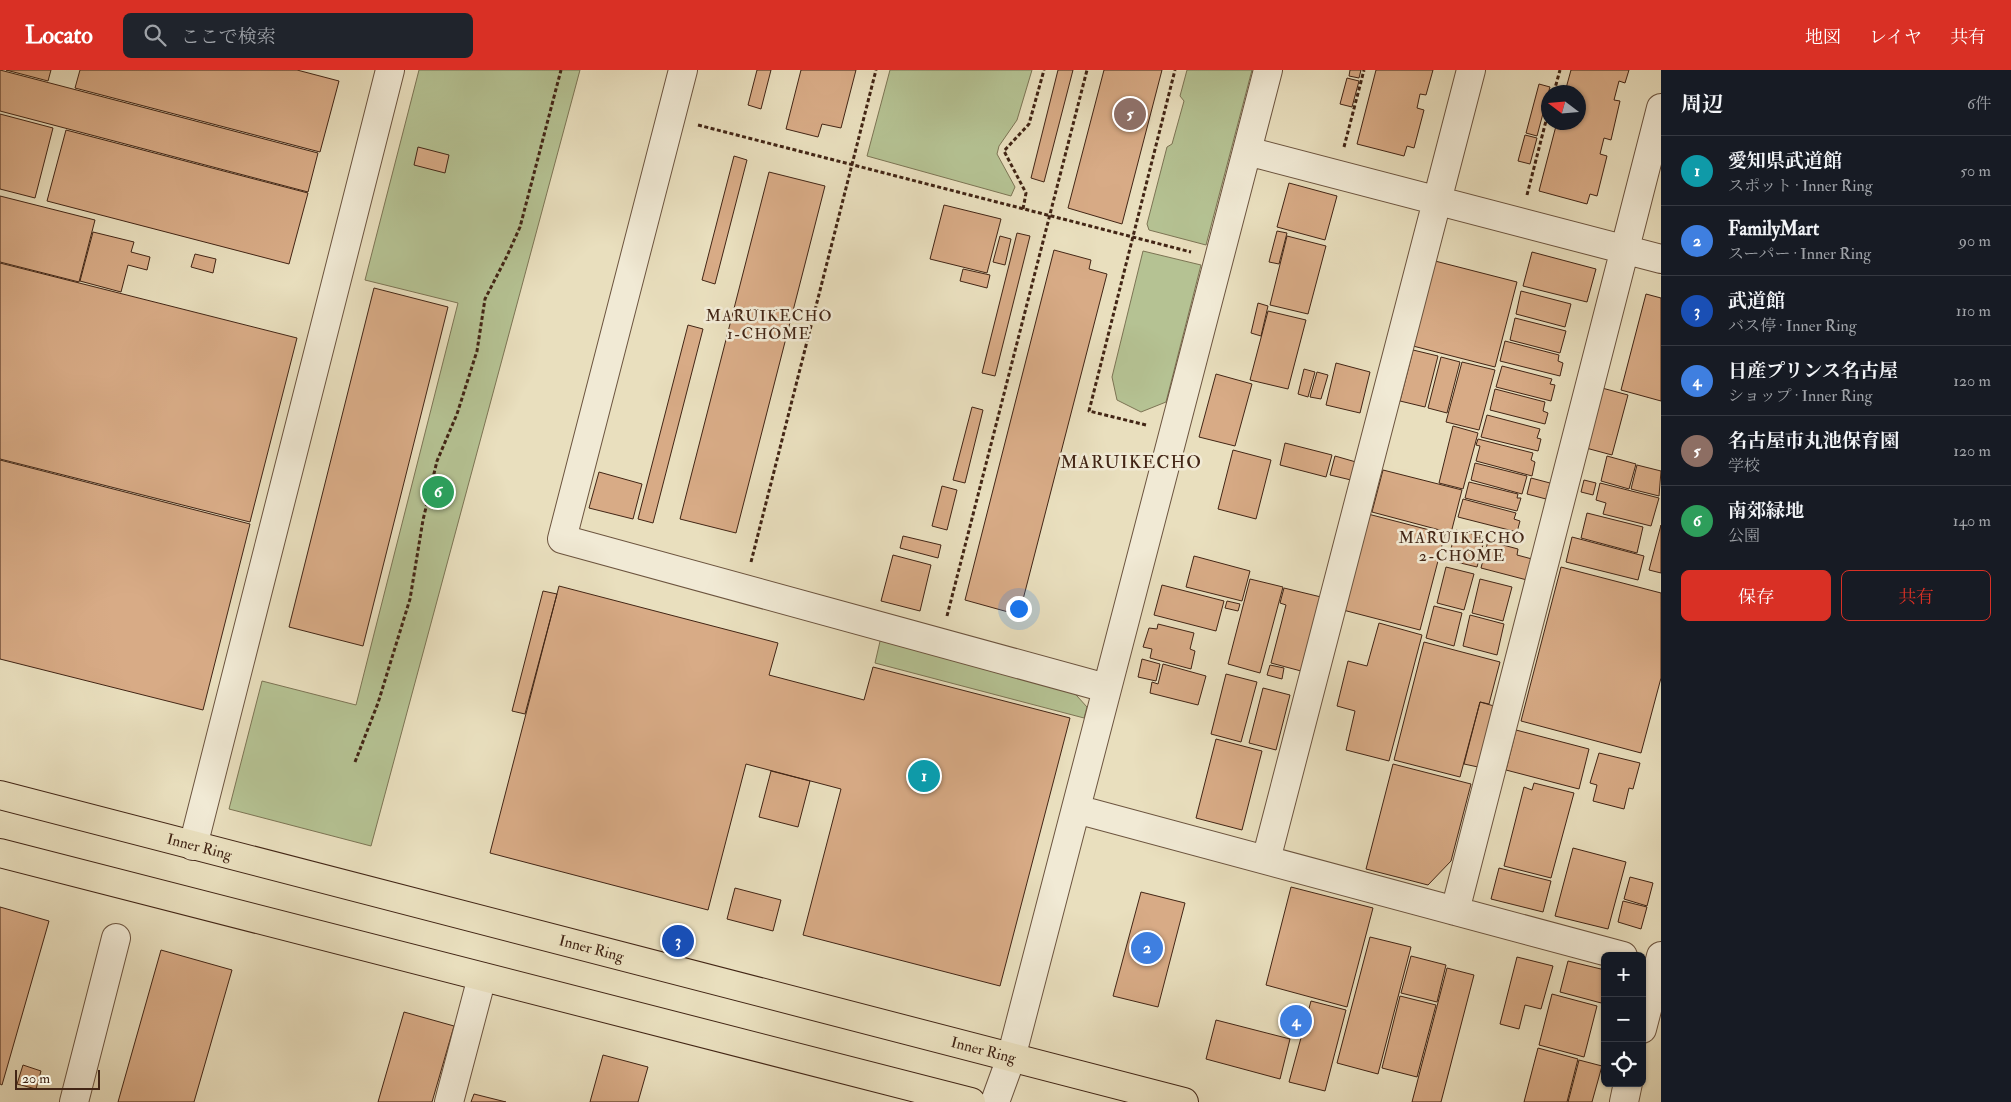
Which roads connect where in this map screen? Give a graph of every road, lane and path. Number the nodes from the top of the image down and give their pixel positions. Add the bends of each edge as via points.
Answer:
1 (390, 70) edge
2 (561, 70) edge
3 (683, 70) edge
4 (876, 70) edge
5 (1044, 70) edge
6 (1088, 70) edge
7 (1175, 70) edge
8 (1268, 70) edge
9 (1364, 70) edge
10 (1471, 70) edge
11 (1560, 70) edge
12 (1556, 85) edge
13 (1661, 108) edge
14 (671, 118) junction
15 (1544, 130) edge
16 (1247, 151) junction
17 (852, 165) junction
18 (1337, 174) junction
19 (1437, 201) junction
20 (1023, 209) junction
21 (1050, 216) junction
22 (1520, 222) junction
23 (1133, 237) junction
24 (1624, 250) junction
25 (1218, 259) junction
26 (1661, 259) edge
27 (1173, 432) junction
28 (744, 589) junction
29 (940, 643) junction
30 (1106, 688) junction
31 (356, 762) dead end
32 (0, 795) edge
33 (1076, 810) junction
34 (193, 846) junction
35 (0, 853) edge
36 (1266, 860) junction
37 (1455, 911) junction
38 (116, 938) dead end
39 (1608, 952) edge
40 (1656, 962) edge
41 (482, 977) junction
42 (1646, 1011) edge
43 (1011, 1058) junction
44 (1627, 1087) edge
45 (74, 1102) edge
46 (449, 1102) edge
47 (971, 1102) edge
48 (995, 1102) edge
49 (1184, 1102) edge
50 (1624, 1102) edge

1 - 34 street
2 - 31 path via 520,228 485,299 477,351 457,414 437,461 410,598
3 - 14 street
4 - 17 path
5 - 20 path via 1029,124 1004,151 1026,193
6 - 21 path
7 - 23 path
8 - 16 street
9 - 18 path
10 - 19 street
11 - 12 path
13 - 24 street
14 - 17 path
14 - 28 street via 562,540
15 - 22 path
16 - 18 street
16 - 25 street
17 - 20 path
17 - 28 path
18 - 19 street
19 - 22 street
19 - 36 street
20 - 21 path
21 - 23 path
21 - 29 path
22 - 24 street
23 - 25 path
23 - 27 path via 1089,411
24 - 26 street
24 - 37 street
25 - 27 street
27 - 30 street
28 - 29 street
29 - 30 street
30 - 33 street
32 - 34 main road, Inner Ring
33 - 36 street
33 - 43 street
34 - 43 main road, Inner Ring
35 - 41 main road
36 - 37 street
37 - 39 street
38 - 45 street
40 - 42 street
41 - 46 street
41 - 47 main road
43 - 48 street
43 - 49 main road, Inner Ring
44 - 50 street

